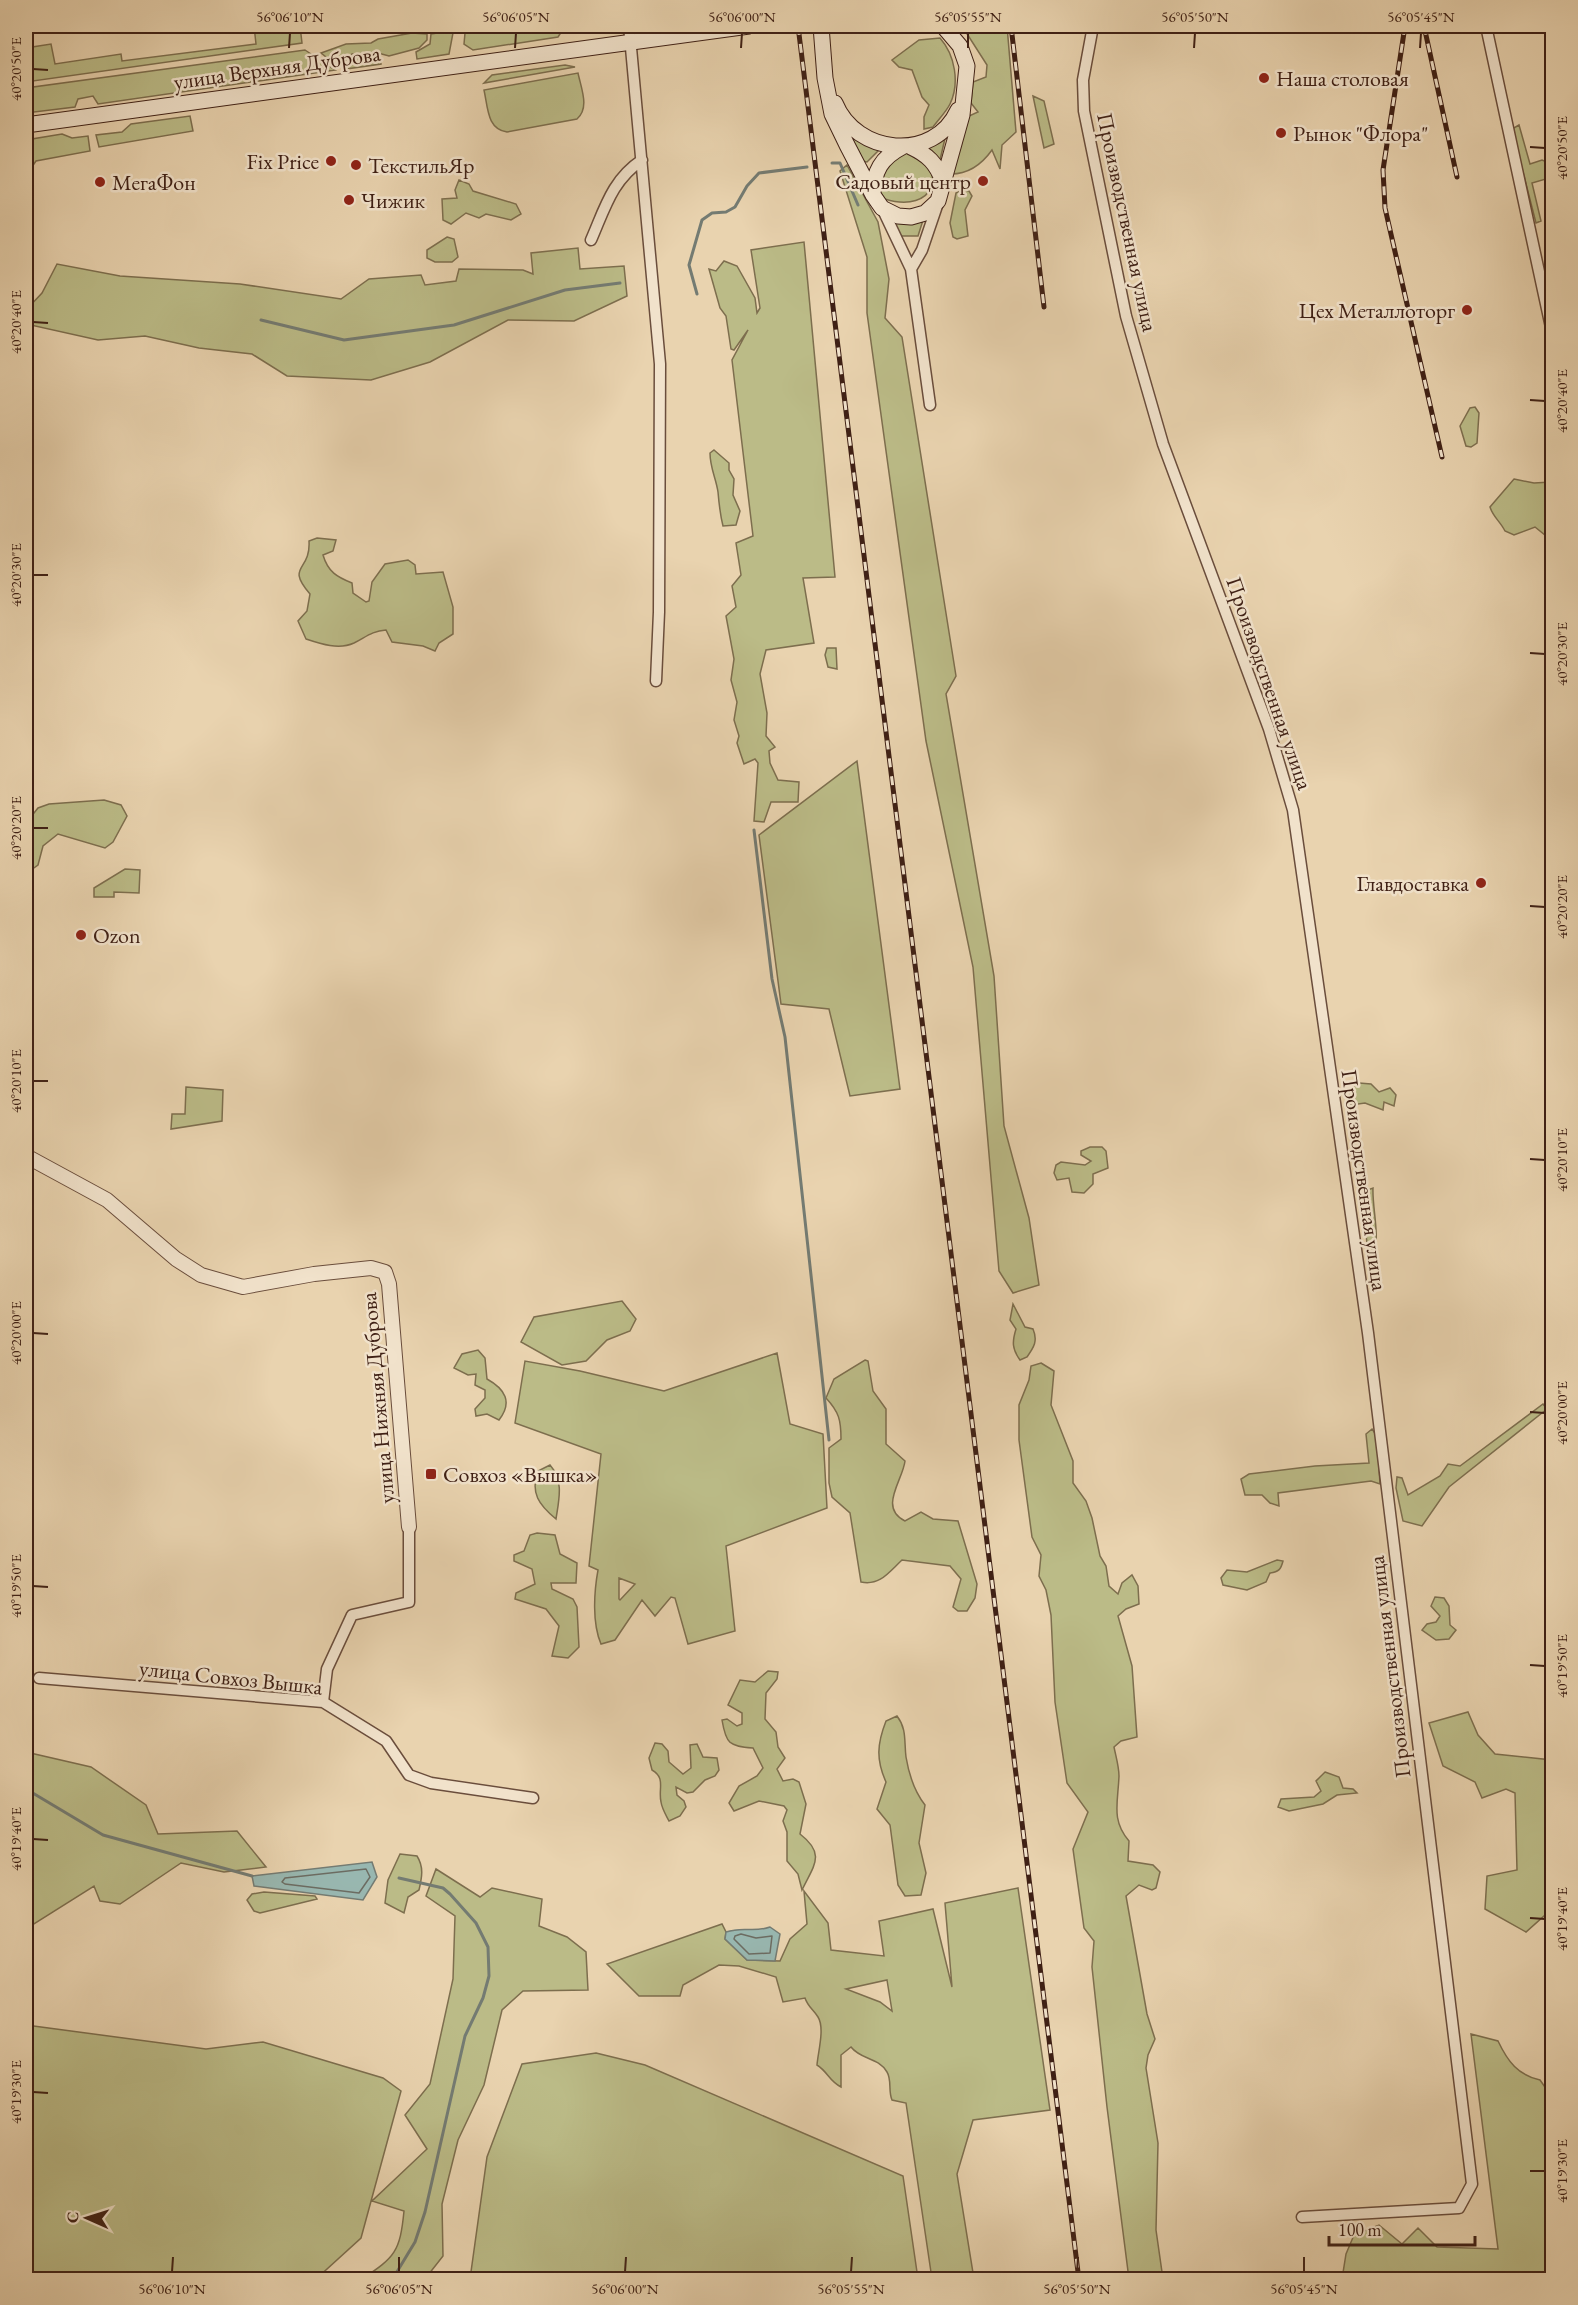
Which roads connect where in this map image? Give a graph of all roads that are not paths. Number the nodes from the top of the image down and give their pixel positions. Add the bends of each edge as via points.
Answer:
1 (628, 26) edge
2 (749, 26) edge
3 (821, 26) edge
4 (943, 26) edge
5 (1093, 26) edge
6 (1486, 26) edge
7 (705, 28) edge
8 (630, 41) junction
9 (825, 78) junction
10 (967, 86) junction
11 (26, 125) edge
12 (906, 147) junction
13 (642, 160) junction
14 (944, 181) junction
15 (873, 195) junction
16 (938, 201) junction
17 (882, 208) junction
18 (591, 240) dead end
19 (911, 269) junction
20 (1552, 332) edge
21 (930, 405) dead end
22 (656, 681) dead end
23 (26, 1156) edge
24 (409, 1527) joint
25 (39, 1678) dead end
26 (323, 1702) junction
27 (533, 1798) dead end
28 (1302, 2217) dead end

1 - 8 street
2 - 7 main road, улица Верхняя Дуброва
3 - 9 main road
4 - 10 main road via 960,46 967,66
5 - 28 street, Производственная улица via 1083,80 1084,111 1126,316 1163,444 1269,729 1293,810 1366,1323 1472,2184 1459,2208
6 - 20 street
7 - 8 main road, улица Верхняя Дуброва
8 - 11 main road, улица Верхняя Дуброва
8 - 13 street
9 - 12 main road via 837,108 852,127 872,141
9 - 15 main road via 832,114
10 - 12 main road via 957,113 945,130 924,144
10 - 14 main road
12 - 14 main road via 924,153 936,164
12 - 15 main road via 890,154 877,167
13 - 18 street via 624,172
13 - 22 street via 660,364
14 - 16 main road
15 - 17 main road
16 - 17 main road via 925,213 911,217
16 - 19 street via 922,250
17 - 19 street
19 - 21 street
23 - 24 street, улица Нижняя Дуброва via 107,1200 176,1259 201,1275 243,1287 360,1269 385,1272
24 - 26 street via 409,1602 352,1615 327,1669
25 - 26 street, улица Совхоз Вышка
26 - 27 street, улица Совхоз Вышка via 386,1741 409,1775 431,1783

